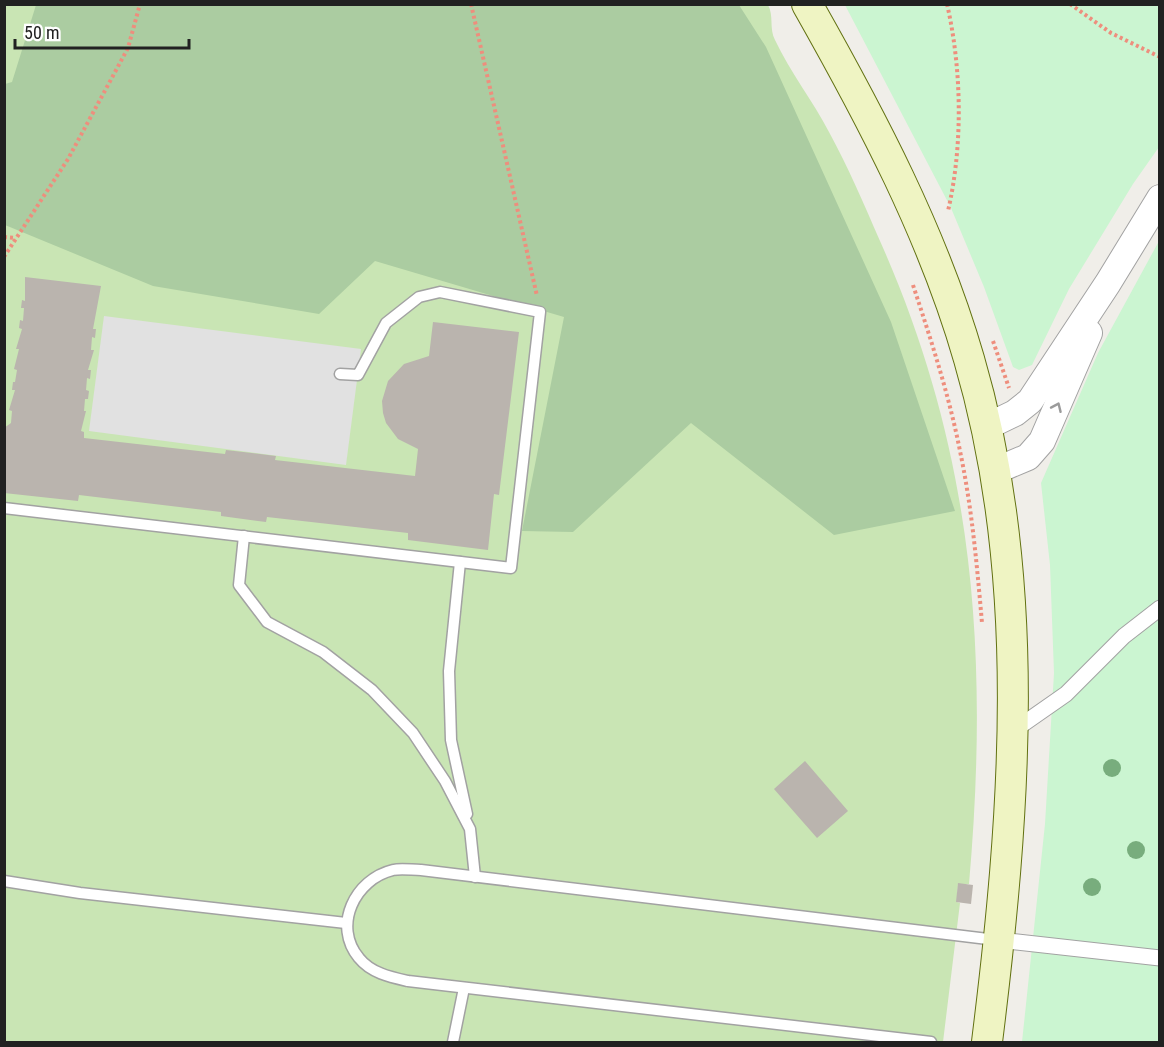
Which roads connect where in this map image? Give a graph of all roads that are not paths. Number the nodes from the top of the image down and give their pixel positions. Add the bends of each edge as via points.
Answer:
1 (807, 4) edge
2 (1160, 198) edge
3 (1108, 283) junction
4 (340, 374) dead end
5 (986, 427) junction
6 (995, 471) junction
7 (4, 508) edge
8 (244, 536) junction
9 (460, 561) junction
10 (1160, 608) edge
11 (1013, 731) junction
12 (470, 829) junction
13 (475, 877) junction
14 (4, 881) edge
15 (346, 922) junction
16 (999, 940) junction
17 (1160, 958) edge
18 (464, 988) junction
19 (854, 1038) edge
20 (453, 1042) edge
21 (932, 1042) edge
22 (987, 1042) edge

1 - 5 main road via 882,142 916,216 969,358
2 - 3 street
3 - 5 street via 1030,401 1016,413
6 -> 3 street via 1028,457 1042,441
4 - 9 lane via 358,375 386,323 418,297 440,292 540,312 511,568
5 - 6 main road
6 - 11 main road via 1008,587
7 - 8 lane
8 - 9 lane
8 - 12 lane via 239,585 267,622 323,652 372,690 413,733 445,781
9 - 12 lane via 448,671 451,740
10 - 11 street via 1124,636 1066,694
11 - 16 main road
12 - 13 lane
13 - 15 lane via 393,870 368,882 353,900
13 - 16 lane
14 - 15 lane
15 - 18 lane via 359,958 381,975
16 - 17 street
16 - 22 main road
18 - 19 lane
18 - 20 lane
19 - 21 lane

